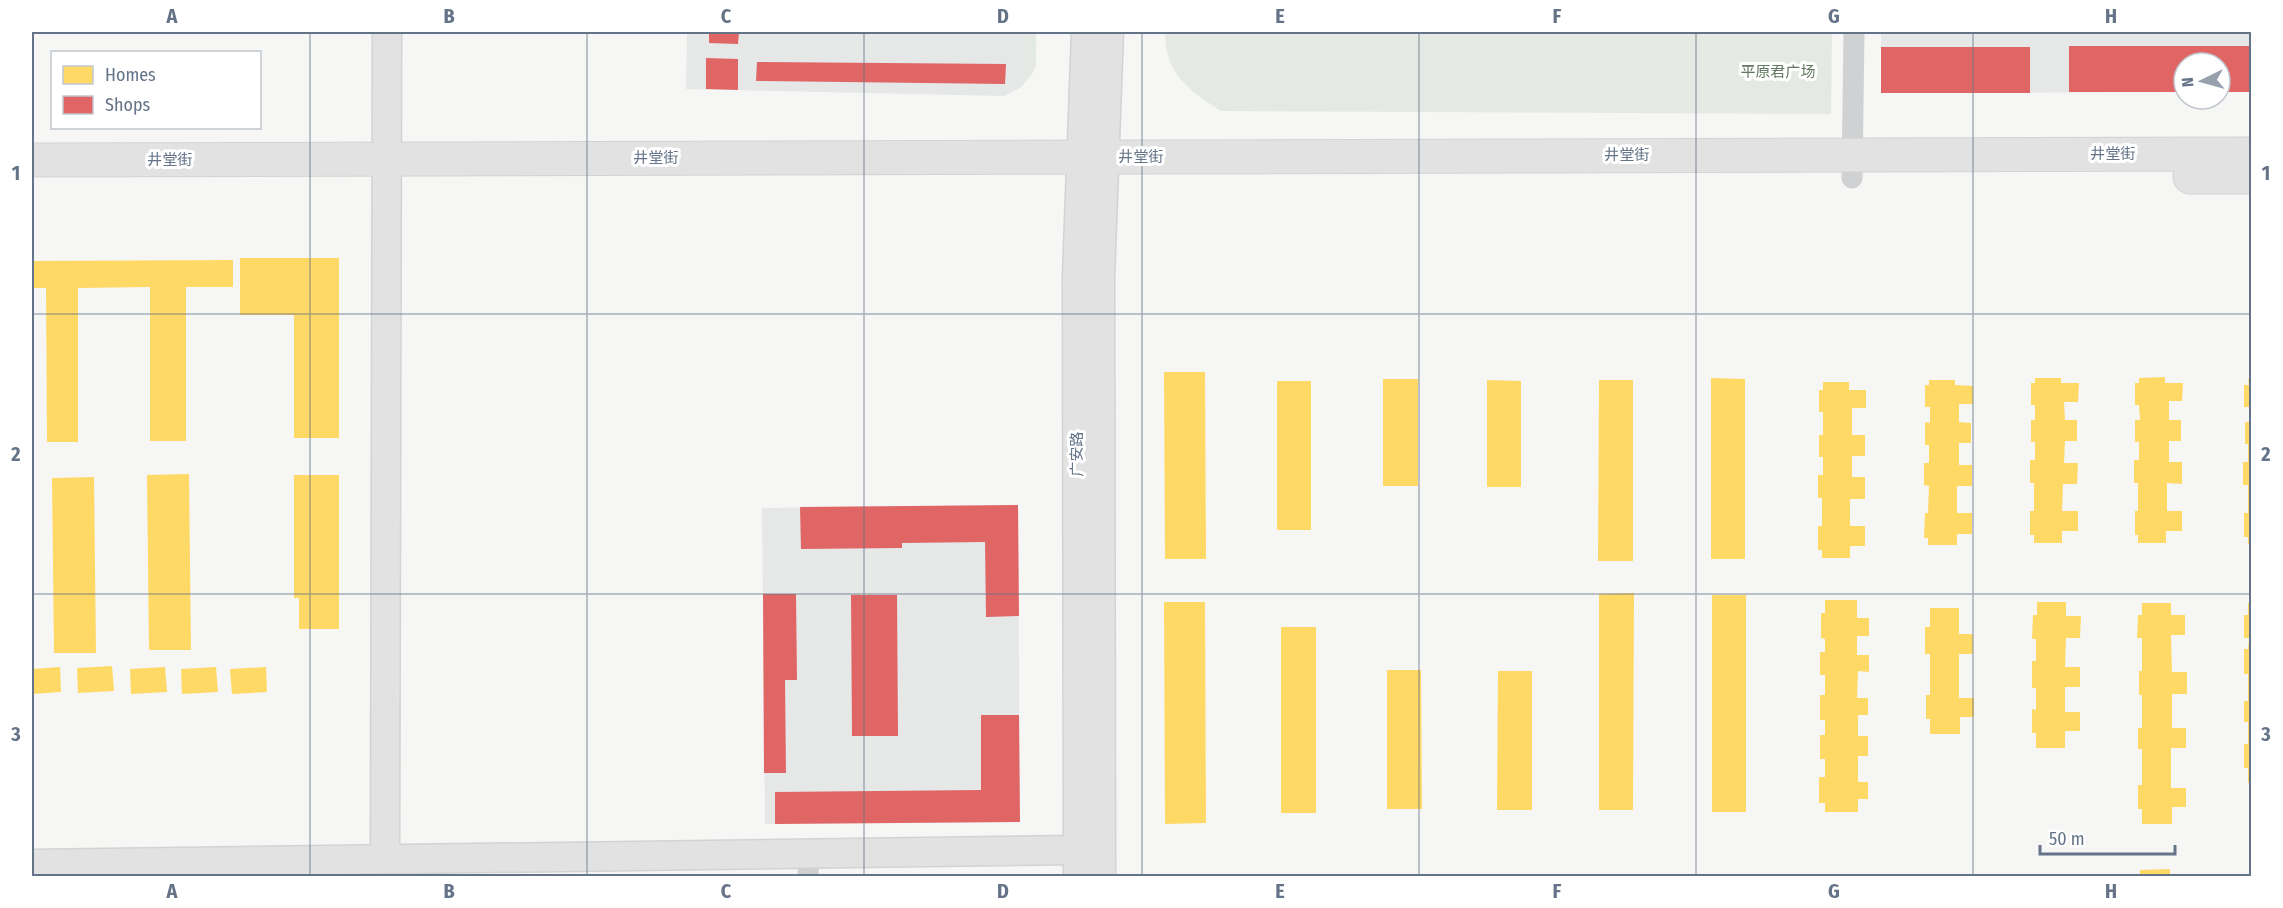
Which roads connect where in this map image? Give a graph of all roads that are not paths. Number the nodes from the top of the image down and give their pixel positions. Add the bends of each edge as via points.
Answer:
1 (387, 32) edge
2 (1086, 32) edge
3 (1109, 32) edge
4 (1854, 32) edge
5 (2252, 154) edge
6 (32, 160) edge
7 (1853, 166) junction
8 (1092, 168) junction
9 (386, 170) junction
10 (2252, 177) edge
11 (32, 183) edge
12 (385, 859) junction
13 (1078, 863) edge
14 (32, 864) edge
15 (809, 865) edge
16 (1101, 876) edge

1 - 9 street
2 - 8 street, 广安路
3 - 8 street, 广安路
4 - 7 street
5 - 7 main road, 井堂街
6 - 9 main road, 井堂街
7 - 8 main road, 井堂街
7 - 10 main road, 井堂街
8 - 9 main road, 井堂街
8 - 13 street, 广安路 via 1077,288
8 - 16 street, 广安路 via 1100,277
9 - 11 main road, 井堂街
9 - 12 street
12 - 14 street
12 - 15 street
13 - 15 street

